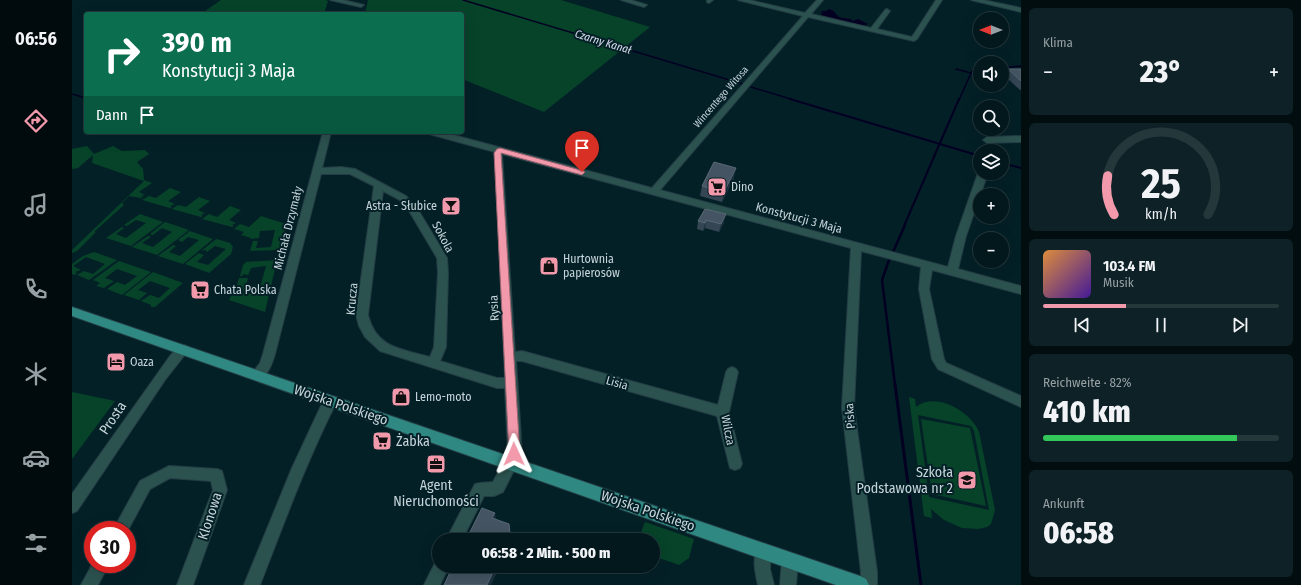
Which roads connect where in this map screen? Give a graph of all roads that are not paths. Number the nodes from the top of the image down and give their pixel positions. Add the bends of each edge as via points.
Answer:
1 (333, 0) edge
2 (624, 0) edge
3 (741, 0) edge
4 (818, 0) edge
5 (939, 0) edge
6 (978, 0) edge
7 (361, 3) edge
8 (644, 5) dead end
9 (1021, 10) edge
10 (887, 11) dead end
11 (807, 16) junction
12 (873, 30) junction
13 (326, 134) edge
14 (440, 134) edge
15 (1021, 139) edge
16 (988, 140) dead end
17 (500, 150) junction
18 (316, 171) junction
19 (981, 180) edge
20 (379, 185) junction
21 (653, 192) junction
22 (856, 246) junction
23 (927, 265) junction
24 (952, 272) junction
25 (1021, 290) edge
26 (72, 311) edge
27 (183, 349) junction
28 (510, 357) junction
29 (433, 364) junction
30 (732, 372) dead end
31 (257, 375) junction
32 (511, 383) junction
33 (331, 401) junction
34 (1021, 402) edge
35 (723, 412) junction
36 (511, 464) junction
37 (735, 464) dead end
38 (72, 506) edge
39 (125, 521) edge
40 (458, 533) edge
41 (763, 551) junction
42 (790, 560) junction
43 (96, 573) edge
44 (438, 573) edge
45 (89, 585) edge
46 (185, 585) edge
47 (252, 585) edge
48 (432, 585) edge
49 (766, 585) edge
50 (788, 585) edge
51 (860, 585) edge
52 (869, 585) edge

1 - 7 street
2 - 8 street
3 - 11 street
4 - 11 street, Wincentego Witosa
5 - 12 street via 914,39
6 - 9 street
10 - 12 street
11 - 12 street
11 - 21 street, Wincentego Witosa
13 - 18 street, Michała Drzymały
14 - 17 street, Konstytucji 3 Maja
15 - 16 street
17 - 21 street, Konstytucji 3 Maja
17 - 28 street, Rysia via 498,153
18 - 20 street, Sokola via 352,171
18 - 31 street, Michała Drzymały via 269,354
19 - 24 street via 961,236
20 - 29 street, Sokola via 402,198 412,208 442,258 440,347
20 - 29 street, Krucza via 362,315 365,330 384,348
21 - 22 street, Konstytucji 3 Maja
22 - 23 street, Konstytucji 3 Maja
22 - 52 street, Piska via 848,408
23 - 24 street, Konstytucji 3 Maja
23 - 34 street via 924,289 938,359 942,366
24 - 25 street, Konstytucji 3 Maja
26 - 27 main road, Wojska Polskiego
27 - 31 main road, Wojska Polskiego
27 - 38 street, Prosta
28 - 32 street, Rysia
28 - 35 street, Lisia via 522,356
29 - 32 street, Krucza via 497,383
30 - 35 street, Wilcza
31 - 33 main road, Wojska Polskiego
32 - 36 street, Rysia via 515,444
33 - 36 main road, Wojska Polskiego
33 - 47 street via 299,468
35 - 37 street, Wilcza
36 - 40 street, Rysia via 498,487 494,490 480,489
36 - 41 main road, Wojska Polskiego
39 - 46 street, Klonowa via 145,485 169,472 217,475 220,490
41 - 42 main road, Wojska Polskiego
41 - 49 street via 762,569
42 - 50 street
42 - 51 main road, Wojska Polskiego
43 - 45 street
44 - 48 street

